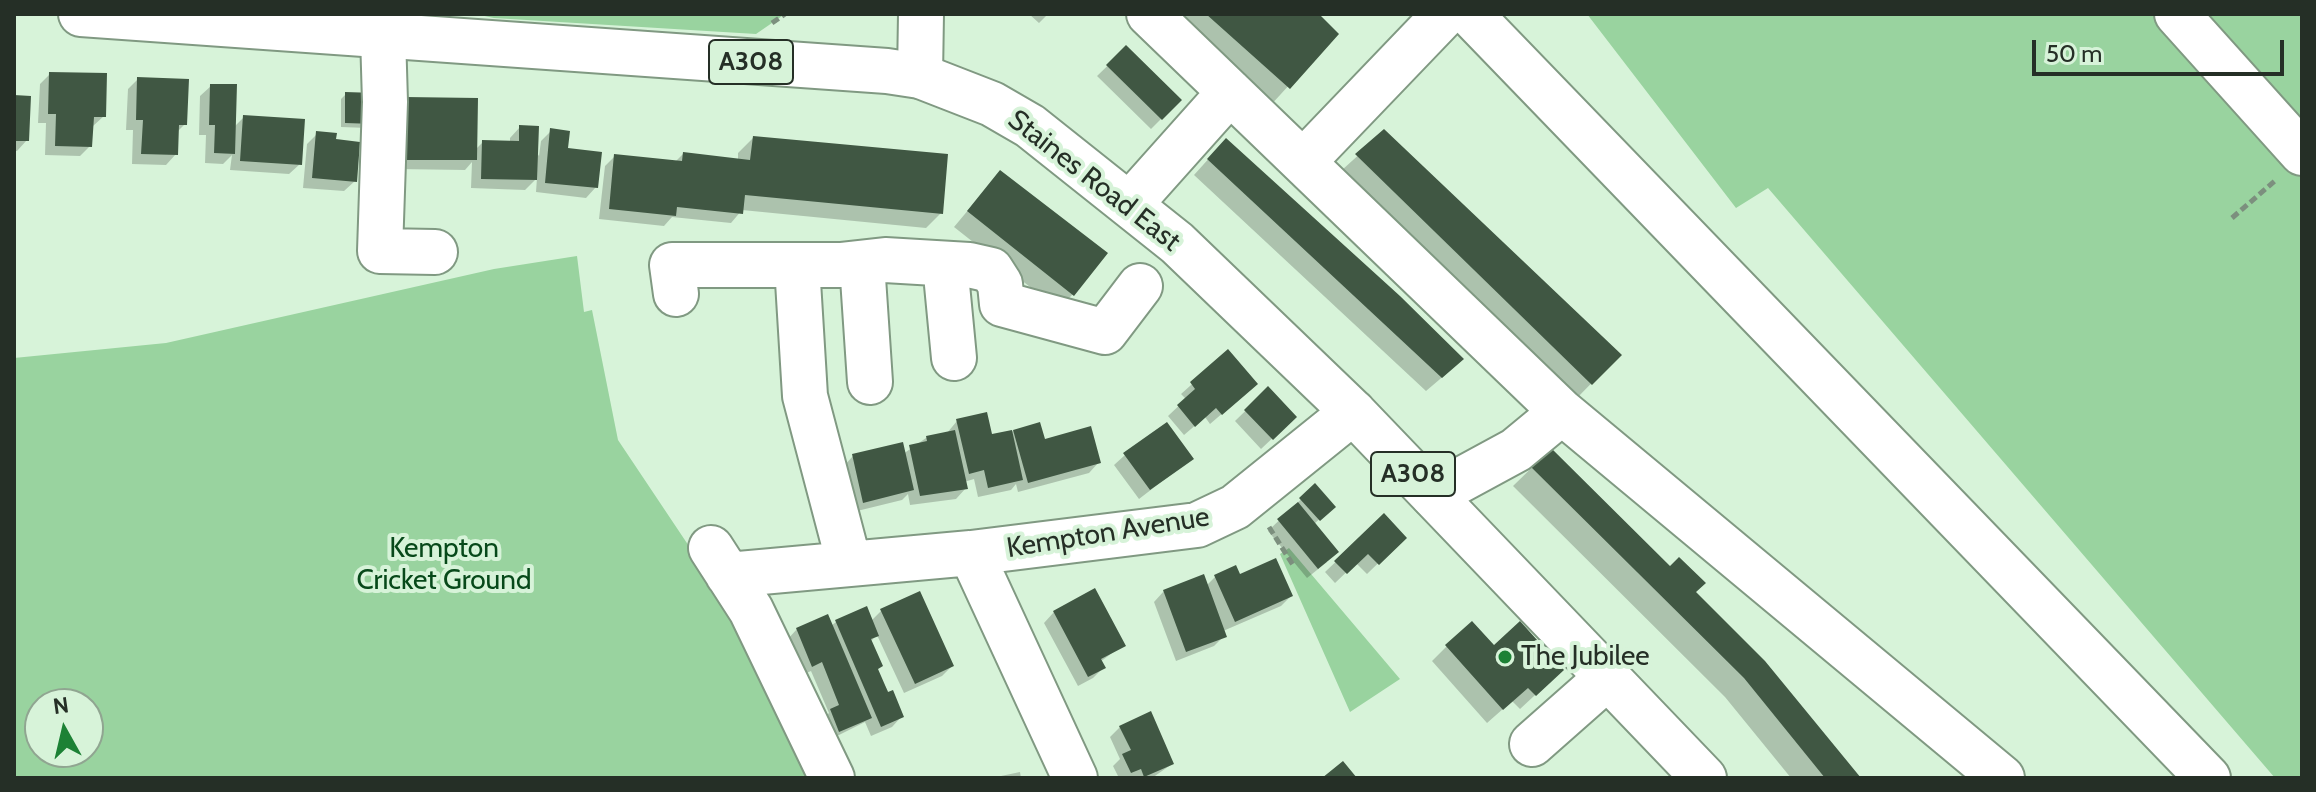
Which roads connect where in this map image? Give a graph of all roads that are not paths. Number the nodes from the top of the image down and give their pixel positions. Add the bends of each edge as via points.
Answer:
1 (81, 14) edge
2 (921, 14) edge
3 (1149, 14) edge
4 (1445, 14) edge
5 (1470, 14) edge
6 (2177, 14) edge
7 (388, 28) edge
8 (920, 76) junction
9 (1230, 92) junction
10 (1303, 162) junction
11 (2290, 165) edge
12 (1130, 204) junction
13 (435, 252) dead end
14 (851, 264) junction
15 (945, 264) junction
16 (797, 265) junction
17 (1140, 286) dead end
18 (676, 294) dead end
19 (954, 358) dead end
20 (870, 382) dead end
21 (1353, 412) junction
22 (1562, 412) junction
23 (1433, 495) junction
24 (971, 553) junction
25 (849, 563) junction
26 (1609, 676) junction
27 (1532, 744) dead end
28 (832, 778) edge
29 (1075, 778) edge
30 (1704, 778) edge
31 (2002, 778) edge
32 (2208, 778) edge

1 - 7 main road, Staines Road East / A308
2 - 8 main road
3 - 9 main road
4 - 10 main road
5 - 32 main road
6 - 11 main road
7 - 8 main road, Staines Road East / A308
7 - 13 main road via 380,251
8 - 12 main road, Staines Road East / A308 via 968,92 1030,126
9 - 10 main road
9 - 12 main road
10 - 22 main road
12 - 21 main road, Staines Road East / A308
14 - 15 main road
14 - 16 main road
14 - 20 main road
15 - 17 main road via 991,270 1000,284 1002,304 1105,332
15 - 19 main road
16 - 18 main road via 672,265
16 - 25 main road via 805,396
21 - 23 main road, Staines Road East / A308
21 - 24 main road, Kempton Avenue via 1220,517 1197,525
22 - 23 main road via 1516,450
22 - 31 main road
23 - 26 main road, Staines Road East / A308
24 - 25 main road, Kempton Avenue
24 - 29 main road, Kempton Avenue
25 - 28 main road, Kempton Avenue via 773,571 719,561 751,610
26 - 27 main road
26 - 30 main road, Staines Road East / A308

